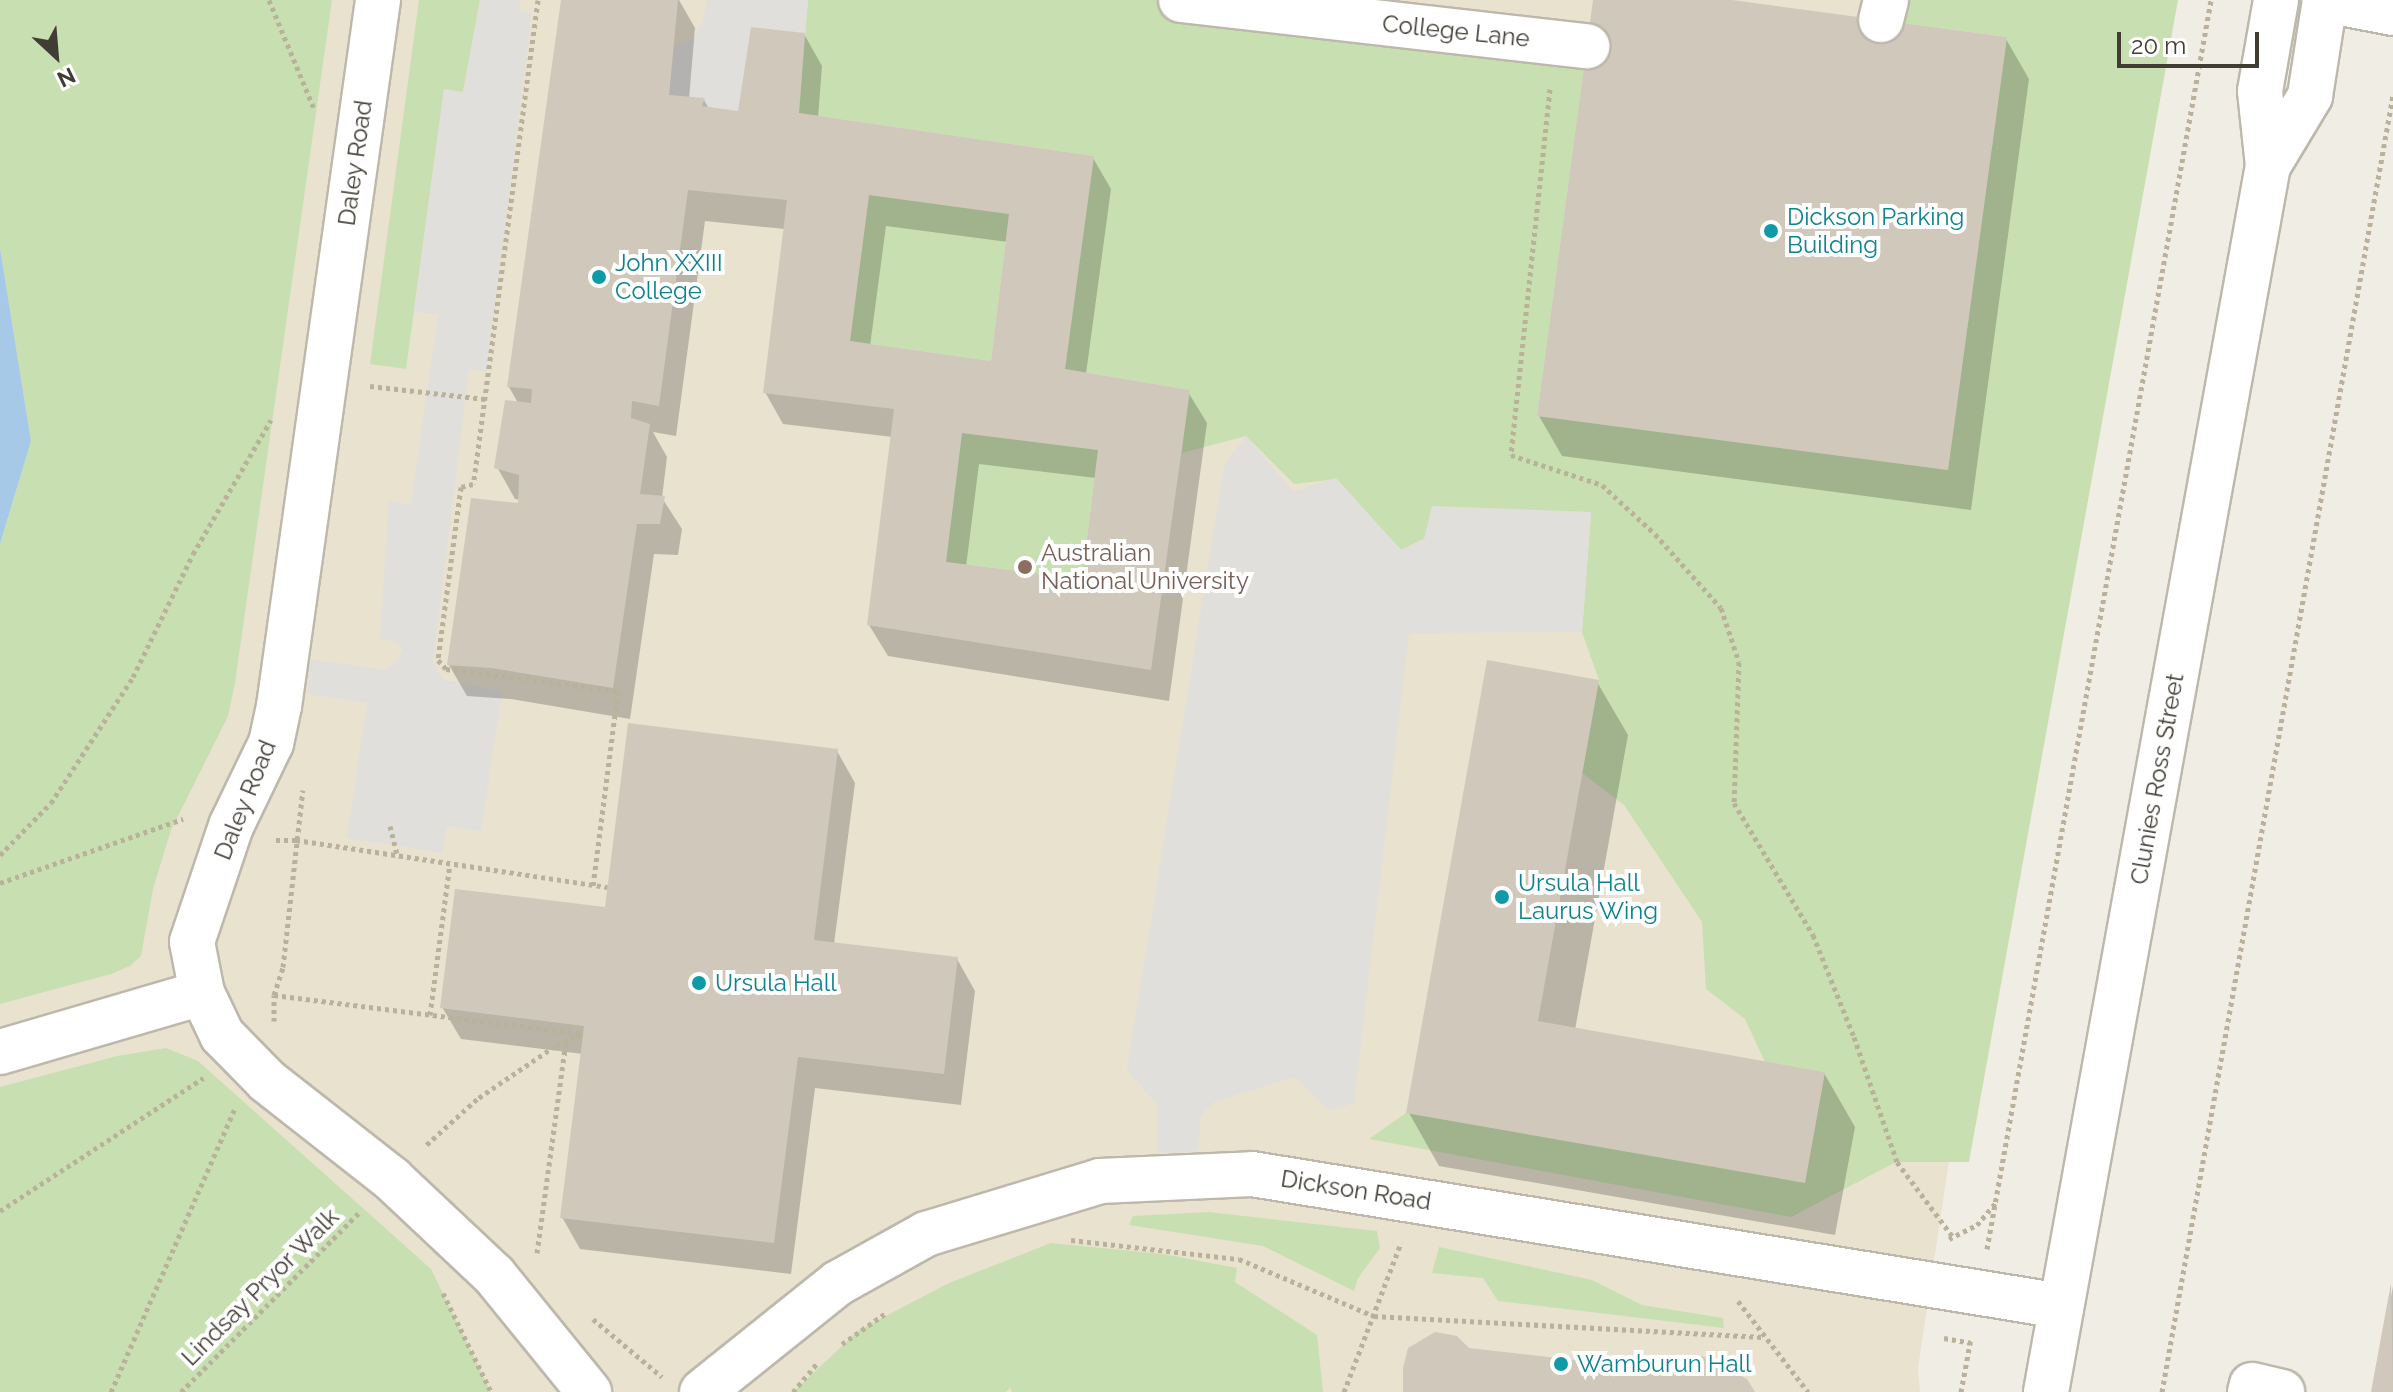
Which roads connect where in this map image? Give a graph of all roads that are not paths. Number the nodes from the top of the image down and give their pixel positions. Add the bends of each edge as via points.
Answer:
1 (378, 0) edge
2 (1181, 0) edge
3 (2276, 0) edge
4 (2325, 0) edge
5 (2393, 13) edge
6 (1571, 44) road end
7 (2268, 166) junction
8 (202, 993) junction
9 (0, 1052) edge
10 (2061, 1306) junction
11 (589, 1392) edge
12 (702, 1392) edge
13 (2046, 1392) edge
14 (2250, 1392) edge
15 (2282, 1392) edge

1 - 8 street, Daley Road via 279,706 271,743 231,826 192,942
2 - 6 street, College Lane
3 - 7 street, Clunies Ross Street via 2260,91
4 - 5 street
4 - 7 street, Clunies Ross Street via 2310,96
7 - 10 street, Clunies Ross Street
8 - 9 street
8 - 11 street, Daley Road via 222,1035 258,1072 392,1179 494,1275
10 - 12 street, Dickson Road via 1252,1174 1100,1181 926,1234 838,1283
10 - 13 street, Clunies Ross Street
14 - 15 street via 2252,1385

